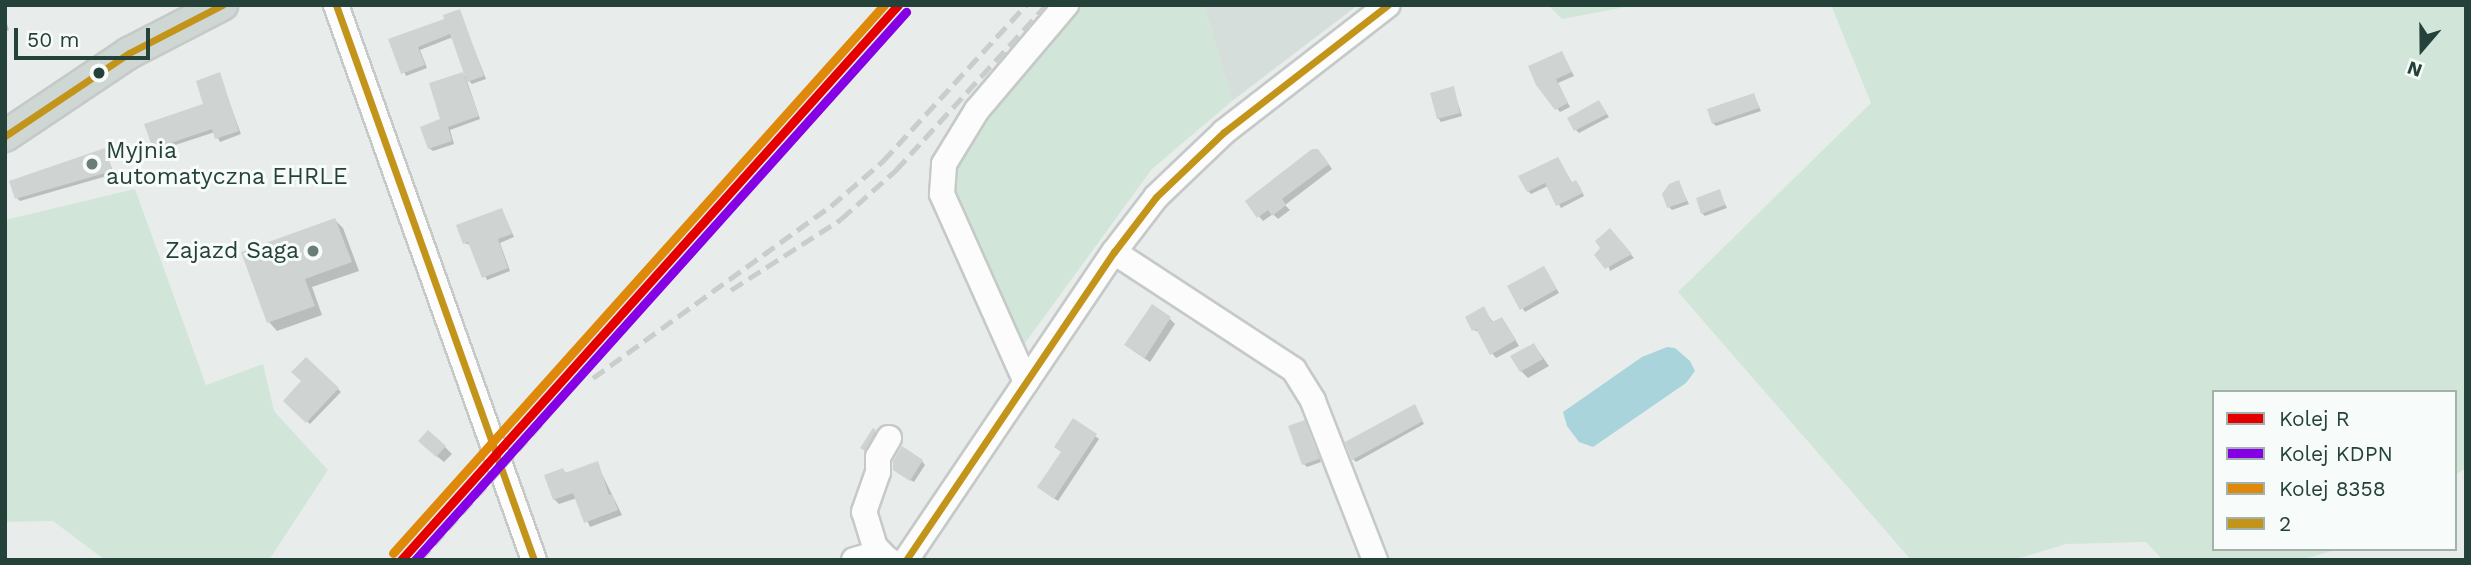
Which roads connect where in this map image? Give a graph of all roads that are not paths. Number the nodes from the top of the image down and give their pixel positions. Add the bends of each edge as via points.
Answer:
1 (222, 5) edge
2 (336, 5) edge
3 (1066, 5) edge
4 (1388, 5) edge
5 (5, 136) edge
6 (1114, 252) junction
7 (1026, 382) junction
8 (889, 438) dead end
9 (893, 559) edge
10 (534, 560) edge
11 (854, 560) edge
12 (1375, 560) edge

1 - 5 main road via 129,53
2 - 10 street
3 - 7 street via 977,110 944,164 942,194
4 - 6 street via 1196,156 1156,197
6 - 7 street
6 - 12 street via 1294,370 1313,401
7 - 9 street
8 - 9 street via 878,457 878,472 864,512 875,547
9 - 11 street via 866,555

